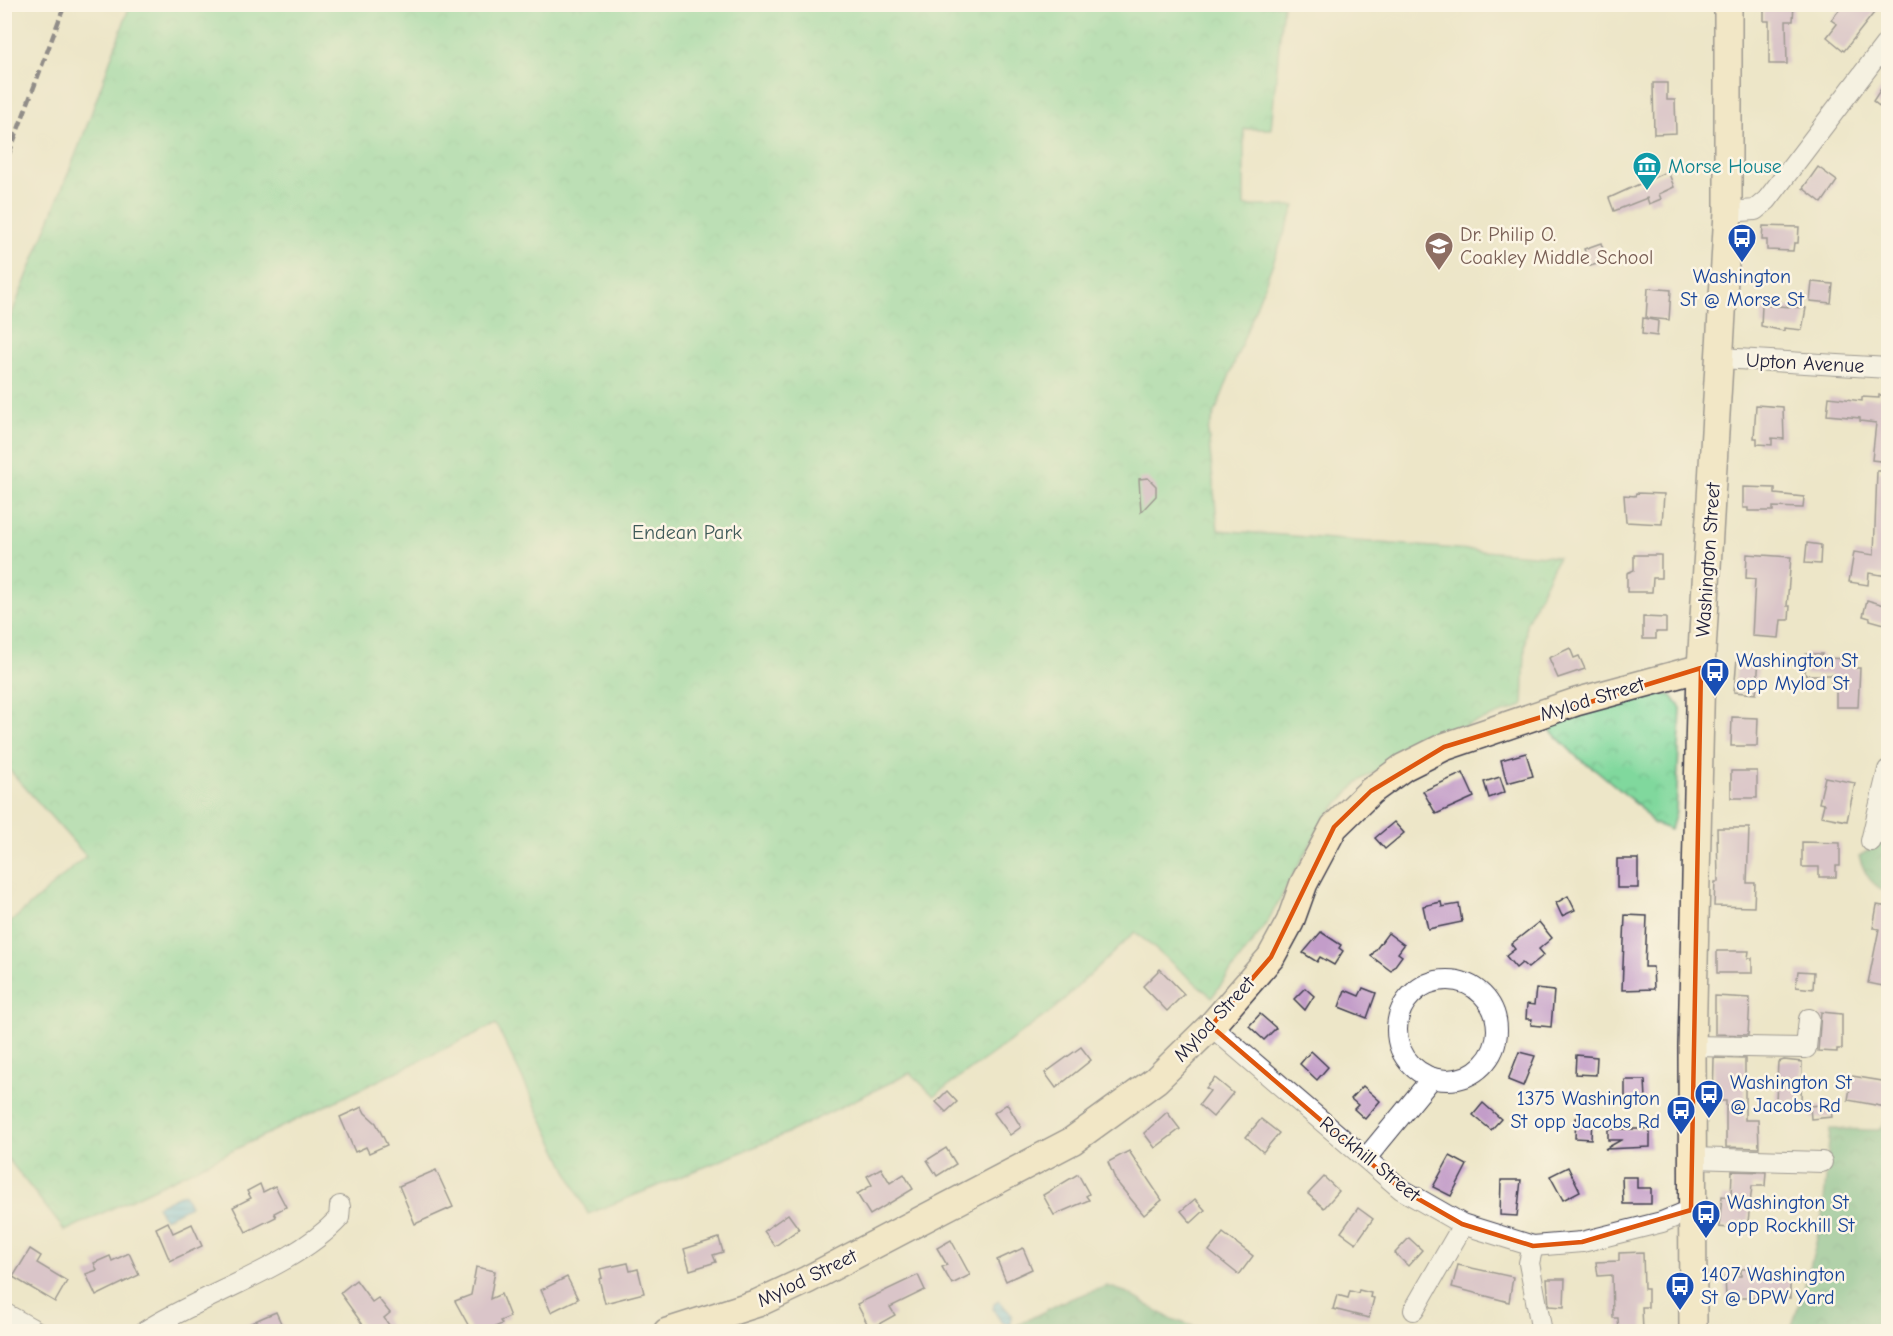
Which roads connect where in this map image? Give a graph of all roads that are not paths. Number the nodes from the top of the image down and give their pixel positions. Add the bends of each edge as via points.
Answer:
1 (1728, 4) edge
2 (1888, 41) edge
3 (1728, 212) junction
4 (1721, 358) junction
5 (1888, 368) edge
6 (1701, 668) junction
7 (1888, 770) edge
8 (1871, 841) dead end
9 (1809, 1019) dead end
10 (1211, 1026) junction
11 (1692, 1046) junction
12 (1432, 1078) junction
13 (1367, 1157) junction
14 (1693, 1158) junction
15 (1822, 1162) dead end
16 (340, 1206) dead end
17 (1691, 1210) junction
18 (1463, 1225) junction
19 (1533, 1246) junction
20 (1414, 1310) dead end
21 (4, 1313) edge
22 (38, 1332) edge
23 (144, 1332) edge
24 (668, 1332) edge
25 (1542, 1332) edge
26 (1693, 1332) edge

1 - 3 main road, Washington Street
2 - 3 street via 1767,200 1755,210
3 - 4 main road, Washington Street
4 - 5 street, Upton Avenue
4 - 6 main road, Washington Street
6 - 10 main road, Mylod Street via 1576,702 1444,747 1404,767 1371,791 1334,827 1270,957
6 - 11 main road, Washington Street
7 - 8 street
9 - 11 street via 1806,1048
10 - 13 street, Rockhill Street
10 - 24 main road, Mylod Street via 1156,1080 1072,1141 807,1280 758,1303
11 - 14 main road, Washington Street
12 - 12 street via 1467,1077 1481,1067 1495,1045 1497,1019 1490,1003 1463,982 1431,982 1406,1001 1399,1015 1399,1046 1418,1071
12 - 13 street
13 - 18 street, Rockhill Street via 1401,1189
14 - 15 street
14 - 17 main road, Washington Street
16 - 23 street via 339,1218 308,1247 172,1314
17 - 19 street, Rockhill Street via 1662,1222 1582,1242
17 - 26 main road, Washington Street
18 - 19 street, Rockhill Street
18 - 20 street
19 - 25 street via 1529,1263
21 - 22 street

